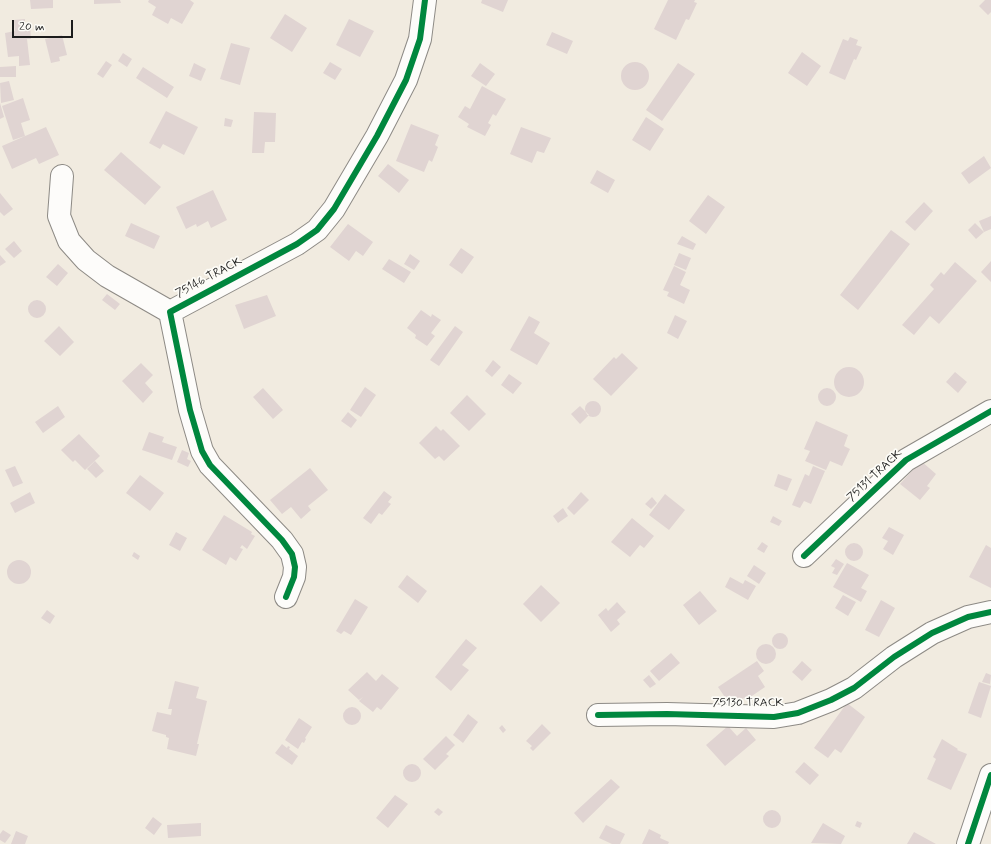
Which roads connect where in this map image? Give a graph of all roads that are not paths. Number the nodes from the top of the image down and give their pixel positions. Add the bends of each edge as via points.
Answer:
1 (425, 0) edge
2 (62, 176) dead end
3 (170, 312) junction
4 (991, 411) edge
5 (804, 556) dead end
6 (286, 597) dead end
7 (991, 612) edge
8 (598, 715) dead end
9 (991, 775) edge
10 (968, 844) edge

1 - 3 street, 75146 TRACK via 420,40 406,80 334,209 317,230 297,244
2 - 3 street via 59,216 69,241 86,260 107,276
3 - 6 street, 75146 TRACK via 190,410 202,451 210,465 282,540 292,554 294,577
4 - 5 street, 75131 TRACK via 906,460
7 - 8 street, 75130 TRACK via 968,617 932,633 894,657 854,688 798,713 774,716
9 - 10 street

